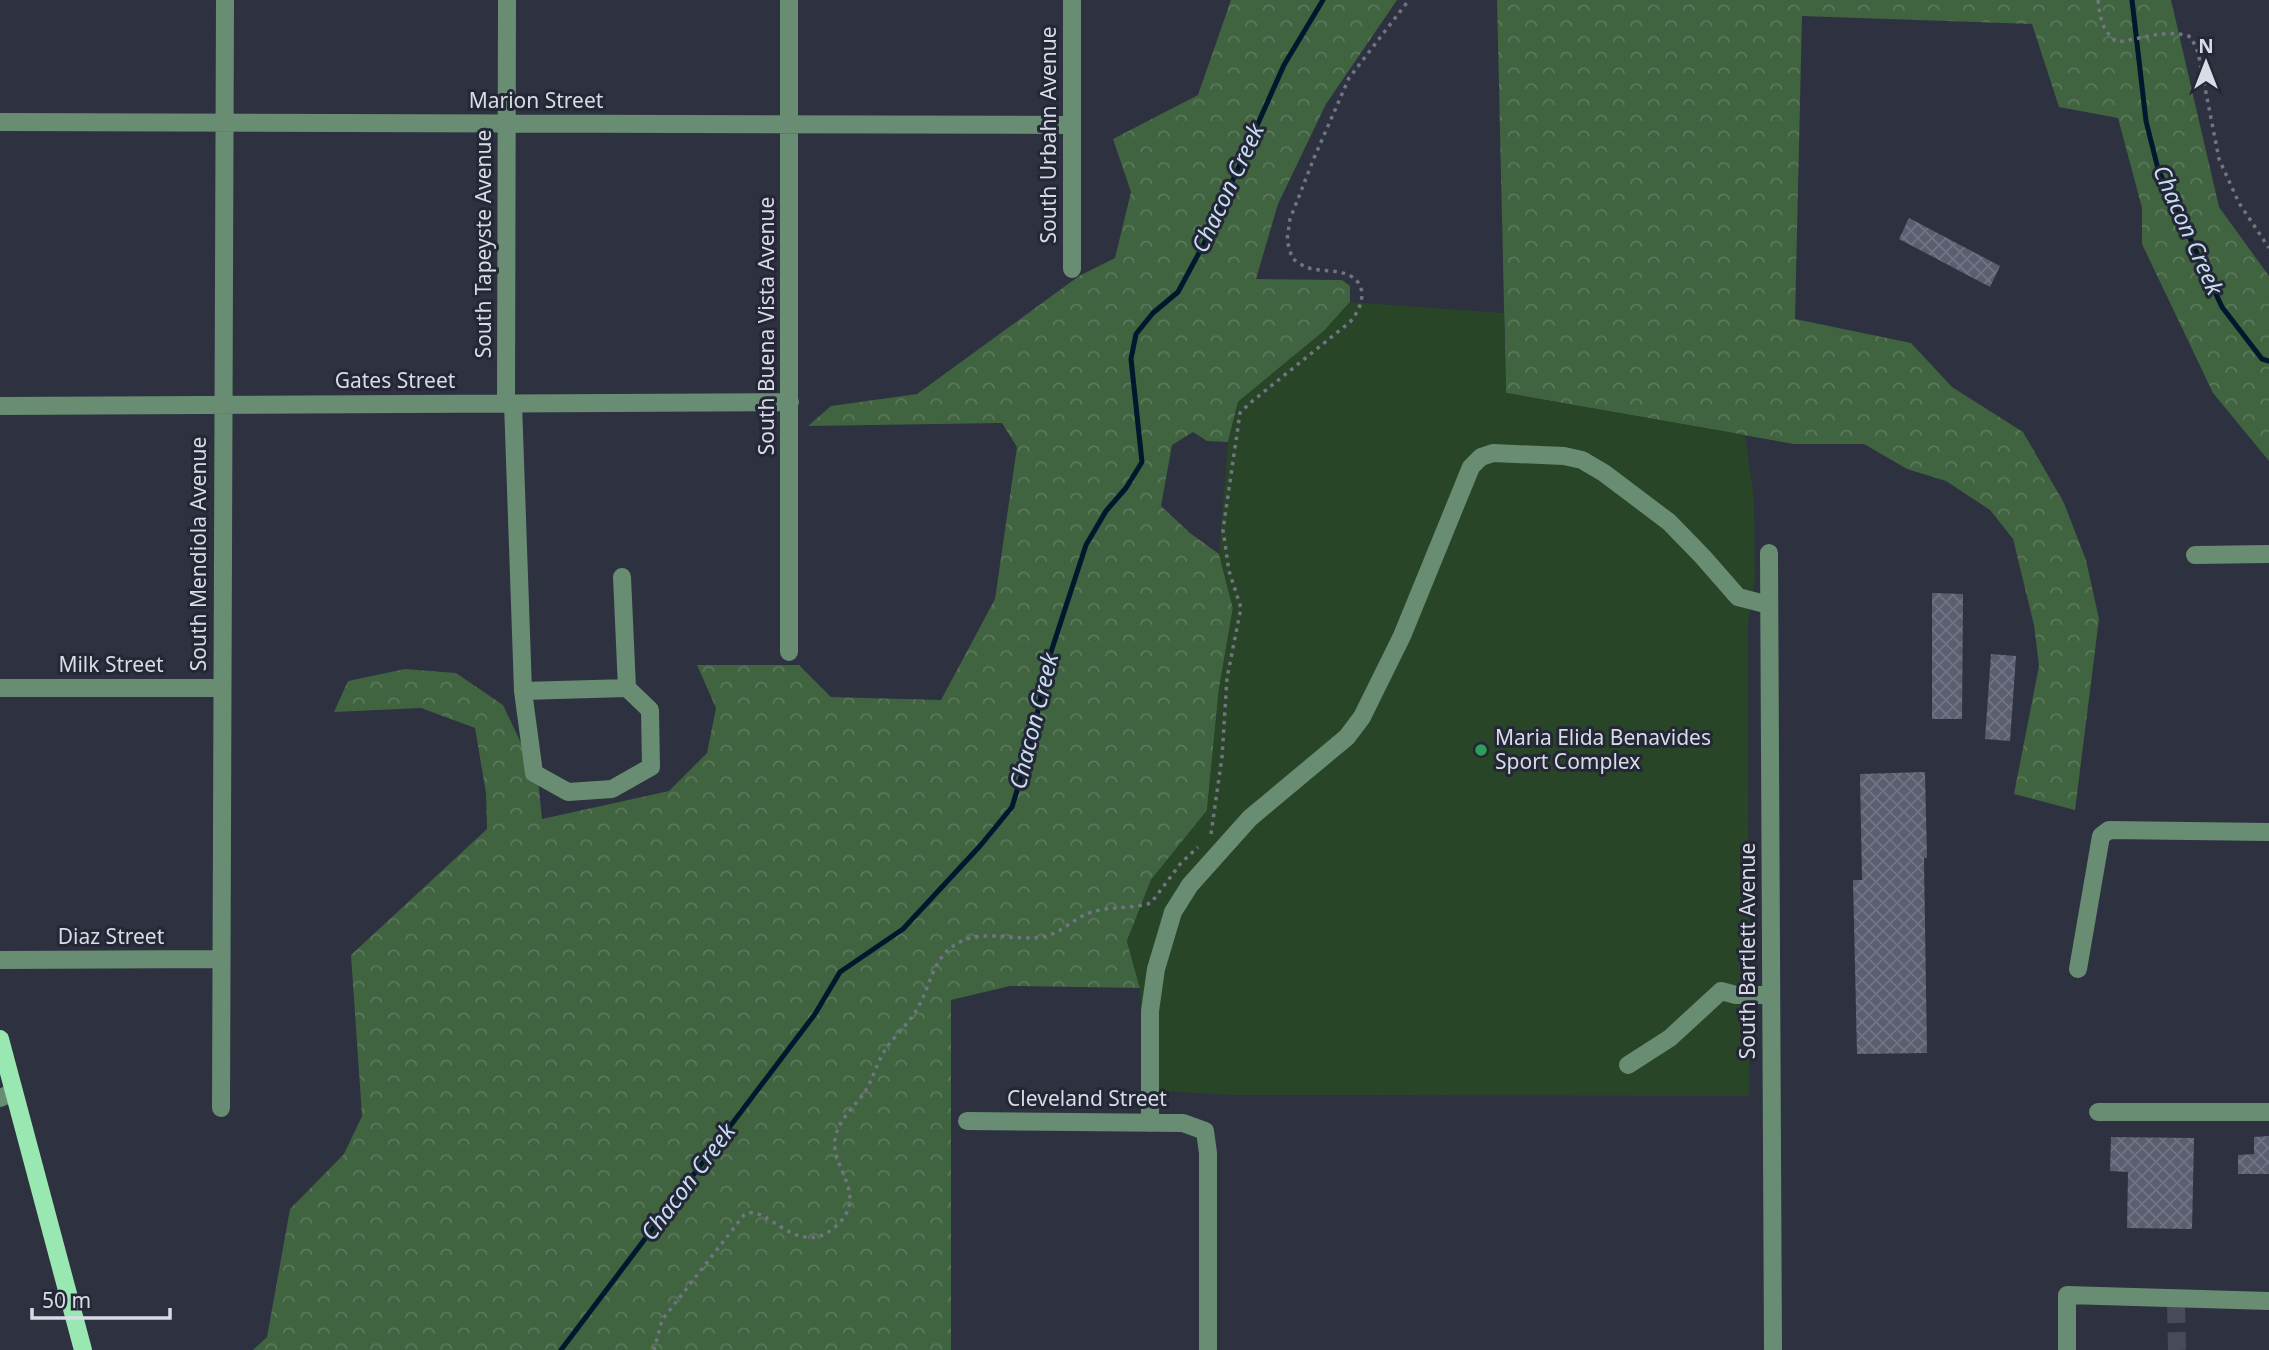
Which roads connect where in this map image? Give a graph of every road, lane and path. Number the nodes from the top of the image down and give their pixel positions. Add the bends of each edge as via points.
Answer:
1 (225, 0) edge
2 (507, 0) edge
3 (789, 0) edge
4 (1072, 0) edge
5 (1409, 0) edge
6 (2098, 0) edge
7 (0, 122) edge
8 (224, 123) junction
9 (506, 124) junction
10 (789, 125) junction
11 (1071, 125) junction
12 (2269, 248) edge
13 (1072, 269) dead end
14 (790, 402) junction
15 (509, 403) junction
16 (222, 405) junction
17 (0, 406) edge
18 (1769, 553) dead end
19 (2269, 554) edge
20 (2195, 555) dead end
21 (622, 578) dead end
22 (1769, 605) junction
23 (789, 652) dead end
24 (0, 688) edge
25 (222, 688) junction
26 (627, 688) junction
27 (523, 691) junction
28 (2269, 832) edge
29 (1211, 835) dead end
30 (1201, 844) dead end
31 (221, 959) junction
32 (0, 960) edge
33 (2078, 969) dead end
34 (1771, 995) junction
35 (0, 1040) edge
36 (1628, 1065) dead end
37 (7, 1095) edge
38 (221, 1108) dead end
39 (2098, 1112) dead end
40 (2269, 1112) edge
41 (967, 1121) dead end
42 (1150, 1123) junction
43 (2269, 1301) edge
44 (83, 1350) edge
45 (654, 1350) edge
46 (1208, 1350) edge
47 (1773, 1350) edge
48 (2067, 1350) edge

1 - 8 street, South Mendiola Avenue
2 - 9 street, South Tapeyste Avenue
3 - 10 street, South Buena Vista Avenue
4 - 11 street, South Urbahn Avenue
5 - 29 path via 1349,78 1290,219 1287,240 1292,258 1304,266 1355,279 1362,289 1362,305 1350,322 1250,402 1240,413 1235,433 1223,530 1228,571 1241,608 1227,678
6 - 12 path via 2100,22 2117,42 2163,34 2191,37 2219,159 2239,203
7 - 8 street, Marion Street
8 - 9 street, Marion Street
8 - 16 street, South Mendiola Avenue
9 - 10 street, Marion Street
9 - 15 street, South Tapeyste Avenue
10 - 11 street, Marion Street
10 - 14 street, South Buena Vista Avenue
11 - 13 street, South Urbahn Avenue
14 - 15 street, Gates Street
14 - 23 street, South Buena Vista Avenue
15 - 16 street, Gates Street
15 - 27 street, South Tapeyste Avenue
16 - 17 street, Gates Street
16 - 25 street, South Mendiola Avenue
18 - 22 street, South Bartlett Avenue
19 - 20 street
21 - 26 street
22 - 34 street, South Bartlett Avenue
22 - 42 street via 1738,597 1669,522 1582,460 1493,453 1480,457 1471,467 1402,636 1362,717 1347,737 1250,818 1172,912 1150,1011
24 - 25 street, Milk Street
25 - 31 street, South Mendiola Avenue
26 - 27 street
26 - 27 street via 650,710 651,767 612,789 568,792 534,773
28 - 33 street via 2109,830 2101,836
30 - 45 path via 1152,903 1088,914 1044,937 978,937 945,952 915,1013 885,1050 869,1085 837,1129 836,1154 849,1193 841,1220 824,1235 806,1238 783,1230 756,1212 744,1215 663,1320
31 - 32 street, Diaz Street
31 - 38 street, South Mendiola Avenue
34 - 36 street via 1721,991 1670,1038
34 - 47 street, South Bartlett Avenue
35 - 37 main road
37 - 44 main road
39 - 40 street
41 - 42 street, Cleveland Street
42 - 46 street, Cleveland Street via 1183,1123 1205,1131
43 - 48 street via 2176,1302 2067,1295

